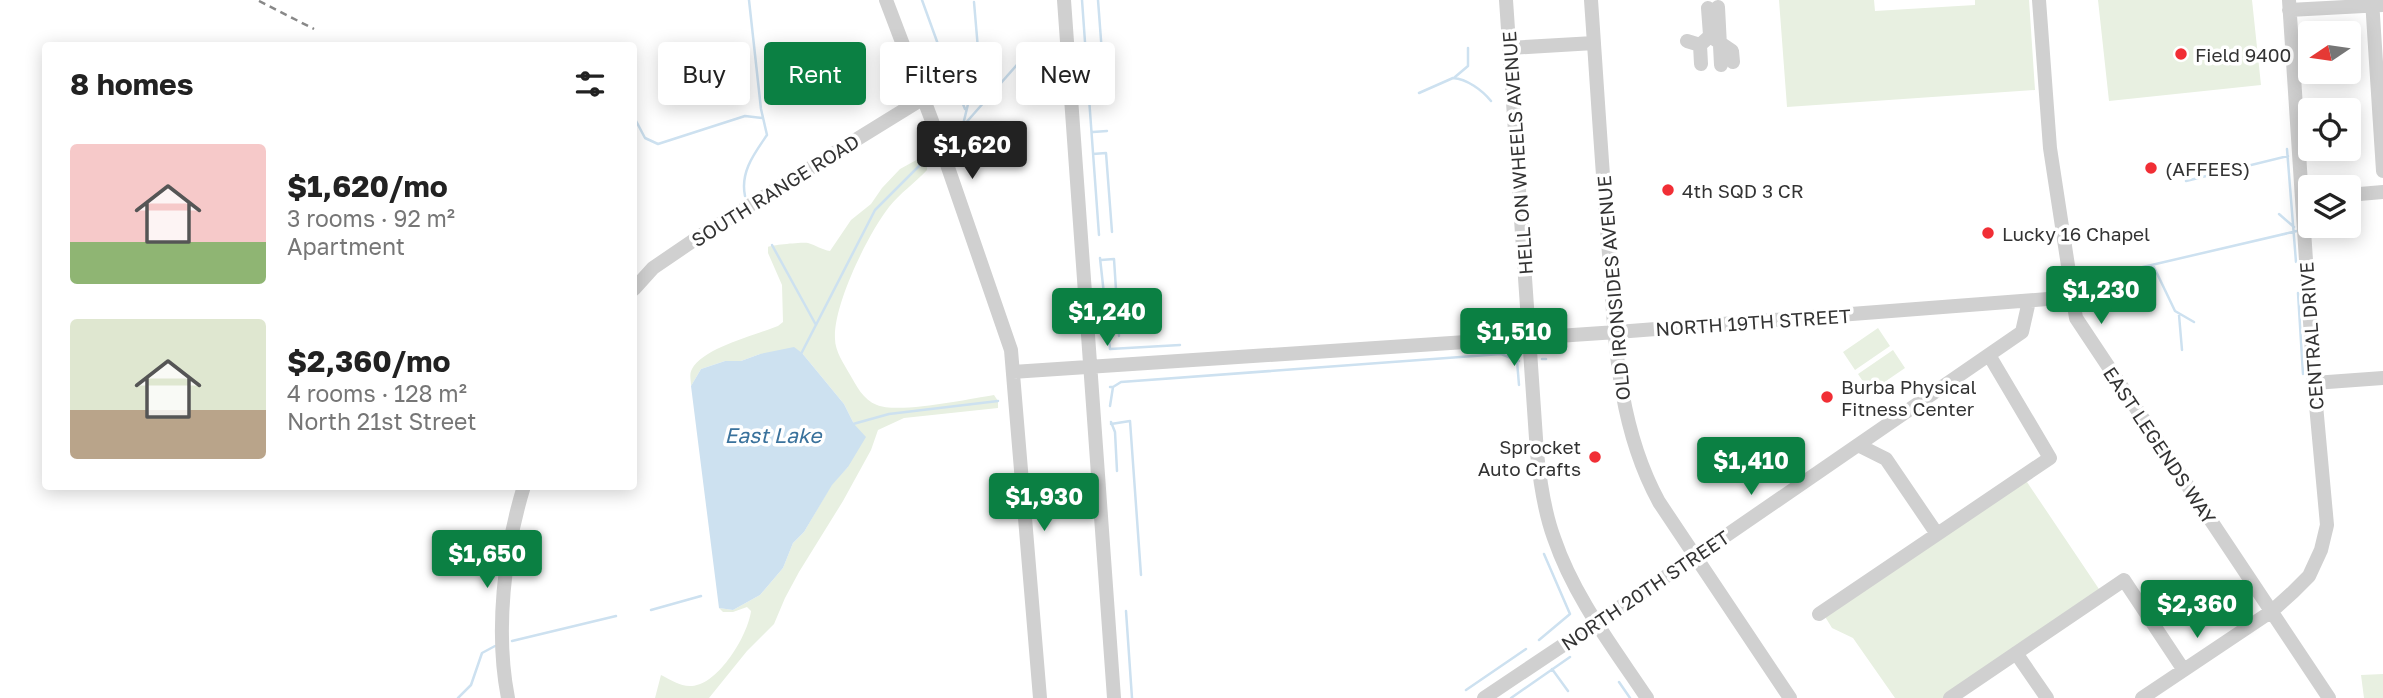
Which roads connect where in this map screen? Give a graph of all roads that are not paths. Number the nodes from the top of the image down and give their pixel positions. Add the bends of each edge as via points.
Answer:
1 (886, 0) edge
2 (1064, 0) edge
3 (1506, 0) edge
4 (1591, 0) edge
5 (2039, 0) edge
6 (2376, 3) edge
7 (2289, 5) edge
8 (1713, 8) dead end
9 (1704, 41) junction
10 (901, 42) edge
11 (1594, 43) junction
12 (1509, 48) junction
13 (1701, 64) dead end
14 (1727, 64) dead end
15 (912, 105) edge
16 (924, 105) edge
17 (2383, 171) edge
18 (2304, 175) edge
19 (2383, 192) edge
20 (2361, 194) edge
21 (2308, 238) edge
22 (637, 286) edge
23 (2073, 297) junction
24 (2029, 301) junction
25 (1615, 332) junction
26 (1530, 338) junction
27 (1989, 355) junction
28 (1091, 367) junction
29 (1013, 372) junction
30 (2383, 378) edge
31 (2314, 383) junction
32 (1857, 445) junction
33 (523, 490) edge
34 (1937, 534) junction
35 (1695, 557) junction
36 (2272, 611) junction
37 (1819, 614) dead end
38 (1596, 622) junction
39 (2016, 653) junction
40 (2183, 669) junction
41 (508, 698) edge
42 (1040, 698) edge
43 (1114, 698) edge
44 (1484, 698) edge
45 (1647, 698) edge
46 (1790, 698) edge
47 (1950, 698) edge
48 (2046, 698) edge
49 (2142, 698) edge
50 (2329, 698) edge

1 - 10 street
2 - 28 street
3 - 12 street, HELL ON WHEELS AVENUE
4 - 11 street, OLD IRONSIDES AVENUE
5 - 23 street, EAST LEGENDS WAY via 2050,148
6 - 7 street
6 - 17 street
7 - 18 street, CENTRAL DRIVE
8 - 9 street
9 - 13 street
9 - 14 street
11 - 12 street
11 - 25 street, OLD IRONSIDES AVENUE
12 - 26 street, HELL ON WHEELS AVENUE
15 - 22 street, SOUTH RANGE ROAD via 697,238 653,268
16 - 29 street via 1007,333
19 - 20 street
21 - 31 street, CENTRAL DRIVE
23 - 24 street, NORTH 19TH STREET
23 - 36 street, EAST LEGENDS WAY via 2081,328
24 - 25 street, NORTH 19TH STREET
24 - 27 street, NORTH 20TH STREET via 2022,332
25 - 26 street, NORTH 19TH STREET
25 - 35 street, OLD IRONSIDES AVENUE via 1624,405 1638,458 1659,502
26 - 28 street, NORTH 19TH STREET
26 - 38 street, HELL ON WHEELS AVENUE via 1537,453 1549,522 1566,569
27 - 32 street, NORTH 20TH STREET
27 - 34 street via 2050,458
28 - 29 street, NORTH 19TH STREET
28 - 43 street
29 - 42 street
30 - 31 street
31 - 36 street, CENTRAL DRIVE via 2327,525 2309,576
32 - 34 street via 1886,460
32 - 35 street, NORTH 20TH STREET
33 - 41 street via 502,606
34 - 37 street
35 - 38 street, NORTH 20TH STREET
35 - 46 street, OLD IRONSIDES AVENUE
36 - 40 street, CENTRAL DRIVE
36 - 50 street, EAST LEGENDS WAY
38 - 44 street, NORTH 20TH STREET
38 - 45 street, HELL ON WHEELS AVENUE
39 - 40 street via 2124,580
39 - 47 street
39 - 48 street
40 - 49 street, CENTRAL DRIVE

